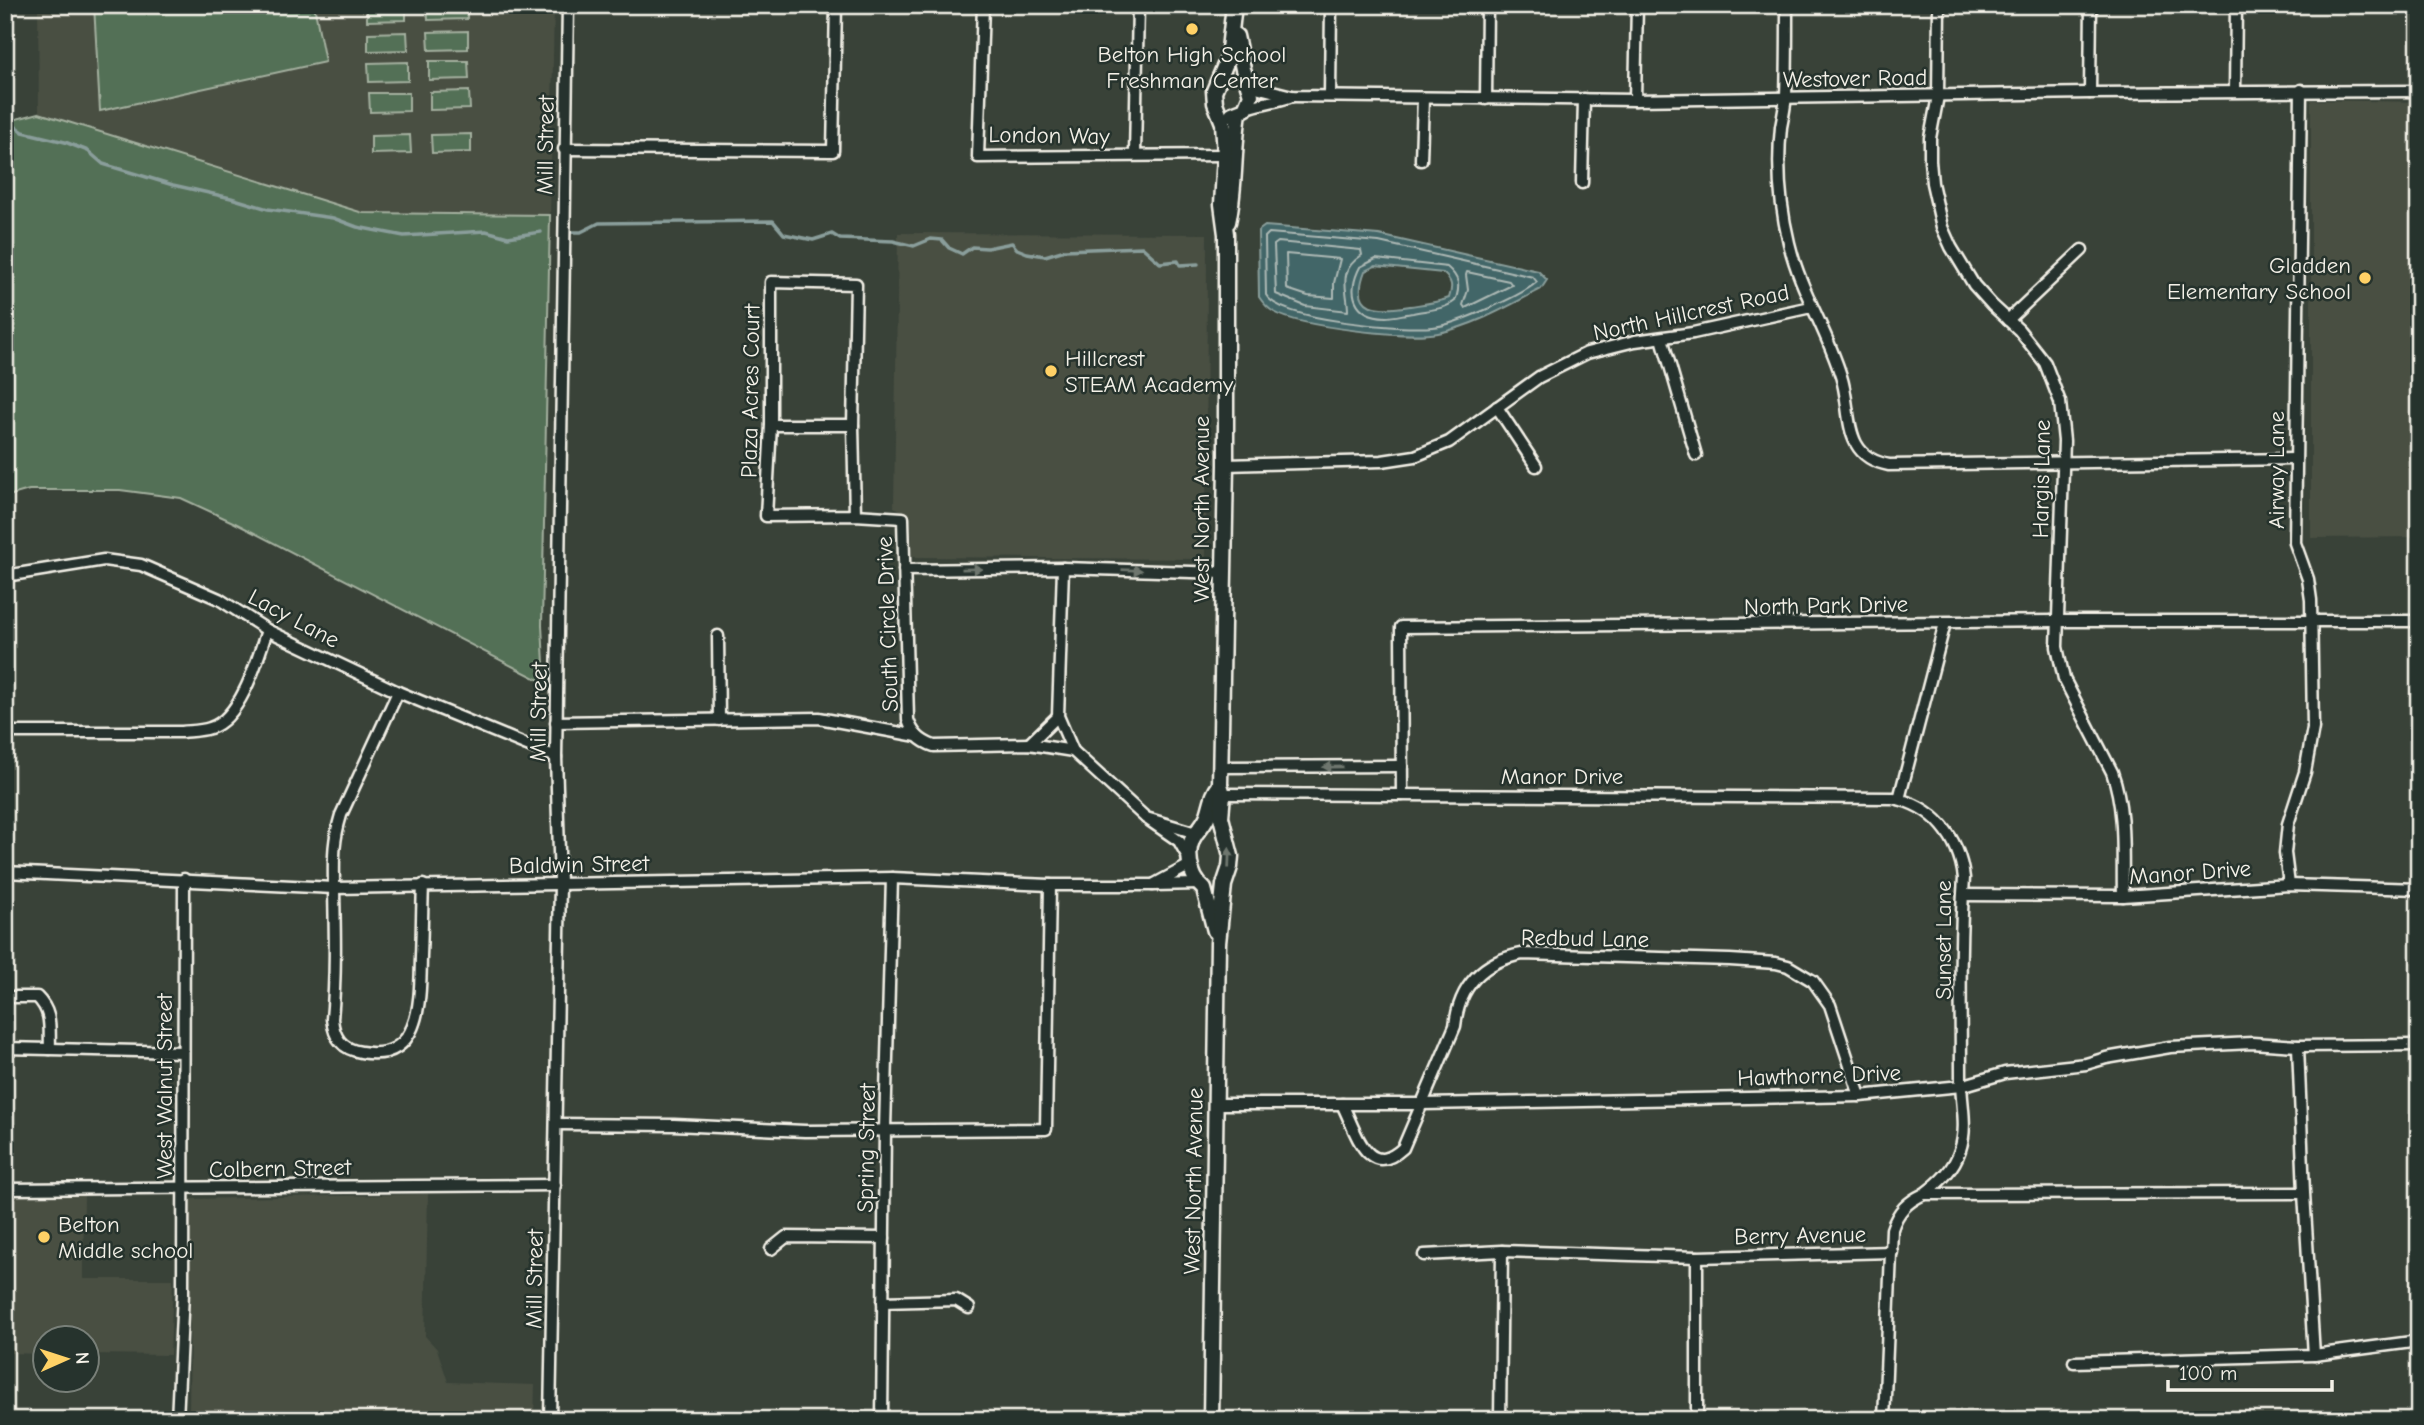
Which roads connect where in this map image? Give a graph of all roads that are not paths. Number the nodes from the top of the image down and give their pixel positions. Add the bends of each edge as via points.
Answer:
1 (568, 5) edge
2 (836, 5) edge
3 (983, 5) edge
4 (1138, 5) edge
5 (1234, 5) edge
6 (1331, 5) edge
7 (1487, 5) edge
8 (1637, 5) edge
9 (1787, 5) edge
10 (1939, 5) edge
11 (2091, 5) edge
12 (2236, 5) edge
13 (1233, 24) junction
14 (1220, 81) junction
15 (1248, 85) junction
16 (2301, 90) junction
17 (2419, 91) edge
18 (2235, 92) junction
19 (2090, 93) junction
20 (1292, 96) junction
21 (1330, 96) junction
22 (1938, 96) junction
23 (1423, 98) junction
24 (1786, 98) junction
25 (1486, 99) junction
26 (1584, 99) junction
27 (1635, 100) junction
28 (1218, 108) junction
29 (1242, 111) junction
30 (564, 149) junction
31 (1135, 155) junction
32 (1224, 155) junction
33 (1421, 160) dead end
34 (1582, 183) dead end
35 (1226, 234) junction
36 (2082, 250) dead end
37 (1811, 307) junction
38 (2008, 320) junction
39 (1662, 338) junction
40 (1497, 407) junction
41 (771, 425) junction
42 (853, 425) junction
43 (1696, 455) dead end
44 (2294, 459) junction
45 (2063, 461) junction
46 (1226, 465) junction
47 (1536, 466) dead end
48 (855, 515) junction
49 (903, 518) joint
50 (1063, 568) junction
51 (904, 570) junction
52 (1224, 573) junction
53 (5, 576) edge
54 (2057, 621) junction
55 (2419, 621) edge
56 (2311, 622) junction
57 (1945, 623) junction
58 (267, 629) junction
59 (718, 636) dead end
60 (398, 692) junction
61 (1058, 716) junction
62 (719, 720) junction
63 (556, 722) junction
64 (5, 732) edge
65 (917, 736) junction
66 (1030, 744) junction
67 (1073, 751) junction
68 (556, 757) junction
69 (1402, 766) junction
70 (1221, 767) junction
71 (1222, 790) junction
72 (1402, 795) junction
73 (1899, 799) junction
74 (1146, 818) junction
75 (1224, 831) junction
76 (1198, 832) junction
77 (1190, 862) junction
78 (5, 872) edge
79 (892, 878) junction
80 (184, 879) junction
81 (560, 883) junction
82 (423, 885) junction
83 (1050, 885) junction
84 (1153, 885) junction
85 (1224, 885) junction
86 (2288, 885) junction
87 (1201, 886) junction
88 (334, 888) junction
89 (2419, 889) edge
90 (1963, 895) junction
91 (2123, 896) junction
92 (1218, 943) junction
93 (5, 997) edge
94 (2419, 1045) edge
95 (2298, 1046) junction
96 (5, 1048) edge
97 (50, 1049) junction
98 (183, 1052) junction
99 (1961, 1086) junction
100 (1860, 1096) junction
101 (1217, 1104) junction
102 (1342, 1104) junction
103 (1422, 1104) junction
104 (556, 1124) junction
105 (885, 1129) junction
106 (555, 1185) junction
107 (183, 1188) junction
108 (5, 1189) edge
109 (2304, 1193) junction
110 (1924, 1194) junction
111 (884, 1238) junction
112 (771, 1249) dead end
113 (1502, 1251) junction
114 (1892, 1252) junction
115 (1424, 1255) dead end
116 (1697, 1257) junction
117 (883, 1301) junction
118 (969, 1308) dead end
119 (2419, 1341) edge
120 (2314, 1355) junction
121 (2074, 1362) dead end
122 (177, 1420) edge
123 (550, 1420) edge
124 (882, 1420) edge
125 (1211, 1420) edge
126 (1500, 1420) edge
127 (1697, 1420) edge
128 (1884, 1420) edge

1 - 30 street, Mill Street
2 - 30 street via 833,151
3 - 31 street, London Way via 978,157
4 - 31 street
5 - 13 main road, West North Avenue
6 - 21 street
7 - 25 street
8 - 27 street
9 - 24 street
10 - 22 street, Hargis Lane
11 - 19 street
12 - 18 street
13 - 14 main road, West North Avenue
13 - 15 main road, West North Avenue
14 - 15 main road via 1231,76
14 - 28 main road, West North Avenue via 1214,91
15 - 20 street, Westover Road
15 - 29 main road, West North Avenue via 1251,95
16 - 17 street, Westover Road
16 - 18 street, Westover Road
16 - 44 street, Airway Lane
18 - 19 street, Westover Road
19 - 22 street, Westover Road
20 - 21 street, Westover Road
20 - 29 street, Westover Road
21 - 23 street, Westover Road
22 - 24 street, Westover Road
22 - 38 street, Hargis Lane via 1930,161 1942,226 1974,285
23 - 25 street, Westover Road
23 - 33 street
24 - 27 street, Westover Road
24 - 37 street via 1780,158 1783,212 1796,271
25 - 26 street, Westover Road
26 - 27 street, Westover Road
26 - 34 street
28 - 29 main road via 1228,114
28 - 32 main road, West North Avenue
29 - 35 main road, West North Avenue
30 - 63 street, Mill Street
31 - 32 street, London Way
32 - 35 main road, West North Avenue
35 - 46 main road, West North Avenue
36 - 38 street
37 - 39 street, North Hillcrest Road
37 - 45 street, North Hillcrest Road via 1843,381 1851,433 1869,459 1889,466
38 - 45 street, Hargis Lane via 2033,345 2054,382 2064,422
39 - 40 street, North Hillcrest Road via 1587,353 1539,377
39 - 43 street
40 - 46 street, North Hillcrest Road via 1449,442 1415,456
40 - 47 street
41 - 42 street
41 - 42 street, Plaza Acres Court via 771,282 856,284
41 - 48 street, Plaza Acres Court via 766,516
42 - 48 street, Plaza Acres Court
44 - 45 street, North Hillcrest Road
44 - 56 street, Airway Lane via 2295,543 2308,579
45 - 54 street, Hargis Lane
46 - 52 main road, West North Avenue
48 - 49 street, Plaza Acres Court
49 - 51 street, South Circle Drive
51 -> 50 street
50 -> 52 street
50 - 61 street
51 - 65 street, South Circle Drive via 908,720
52 - 70 main road, West North Avenue
53 - 58 street, Lacy Lane via 104,560 141,565 219,599
54 - 56 street, North Park Drive
54 - 57 street, North Park Drive
54 - 91 street, Hargis Lane via 2064,679 2118,788
55 - 56 street, North Park Drive
56 - 86 street, Airway Lane via 2313,728 2288,824
57 - 69 street, North Park Drive via 1401,627
57 - 73 street
58 - 60 street, Lacy Lane
58 - 64 street via 237,705 211,728
59 - 62 street
60 - 68 street, Lacy Lane
60 - 88 street via 341,815 332,854
61 - 66 street
61 - 67 street
62 - 63 street
62 - 65 street via 819,718
63 - 68 street, Mill Street
65 - 66 street, South Circle Drive via 934,746
66 - 67 street, South Circle Drive
67 - 74 street
68 - 81 street, Mill Street
69 -> 70 street
69 - 72 street, North Park Drive
70 - 71 main road, West North Avenue
71 - 72 street, Manor Drive
71 - 75 main road, West North Avenue
71 - 76 main road, West North Avenue via 1213,794
72 - 73 street, Manor Drive
73 - 90 street, Sunset Lane via 1921,807 1950,835 1962,863
74 - 76 street
74 - 77 street via 1179,841
75 - 76 main road via 1212,827
85 -> 75 main road, West North Avenue via 1231,856
76 - 77 main road, West North Avenue
77 - 84 street, Baldwin Street
77 - 87 main road, West North Avenue
78 - 80 street, Baldwin Street
79 - 81 street, Baldwin Street
79 - 83 street, Baldwin Street
79 - 105 street, Spring Street
80 - 88 street, Baldwin Street
80 - 98 street, West Walnut Street
81 - 82 street, Baldwin Street
81 - 104 street, Mill Street
82 - 88 street, Baldwin Street
82 - 88 street via 416,1017 398,1047 376,1053 345,1047 333,1029
83 - 84 street, Baldwin Street
83 - 105 street via 1046,1129
84 - 87 street, Baldwin Street
85 - 87 main road via 1217,889
85 - 92 main road, West North Avenue
86 - 89 street, Manor Drive
86 - 91 street, Manor Drive
87 - 92 main road, West North Avenue
90 - 91 street, Manor Drive
90 - 99 street, Sunset Lane
92 - 101 main road, West North Avenue
93 - 97 street via 37,997 45,1006
94 - 95 street, Hawthorne Drive
95 - 99 street, Hawthorne Drive via 2170,1047 2086,1064 2005,1073
95 - 109 street
96 - 97 street
97 - 98 street
98 - 107 street, West Walnut Street
99 - 100 street, Hawthorne Drive
99 - 110 street, Sunset Lane via 1965,1123 1960,1150 1945,1176
100 - 103 street, Hawthorne Drive
100 - 103 street, Redbud Lane via 1830,1005 1813,981 1788,966 1522,954 1496,961 1466,988
101 - 102 street, Hawthorne Drive
101 - 125 main road, West North Avenue
102 - 103 street, Hawthorne Drive
102 - 103 street, Redbud Lane via 1368,1155 1381,1161 1403,1148
104 - 105 street
104 - 106 street, Mill Street
105 - 111 street, Spring Street
106 - 107 street, Colbern Street
106 - 123 street, Mill Street
107 - 108 street, Colbern Street
107 - 122 street, West Walnut Street
109 - 110 street
109 - 120 street
110 - 114 street, Berry Avenue via 1911,1200 1896,1218
111 - 112 street via 786,1237
111 - 117 street, Spring Street
113 - 115 street, Berry Avenue
113 - 116 street, Berry Avenue
113 - 126 street
114 - 116 street, Berry Avenue
114 - 128 street
116 - 127 street
117 - 118 street via 956,1300
117 - 124 street, Spring Street
119 - 120 street
120 - 121 street

